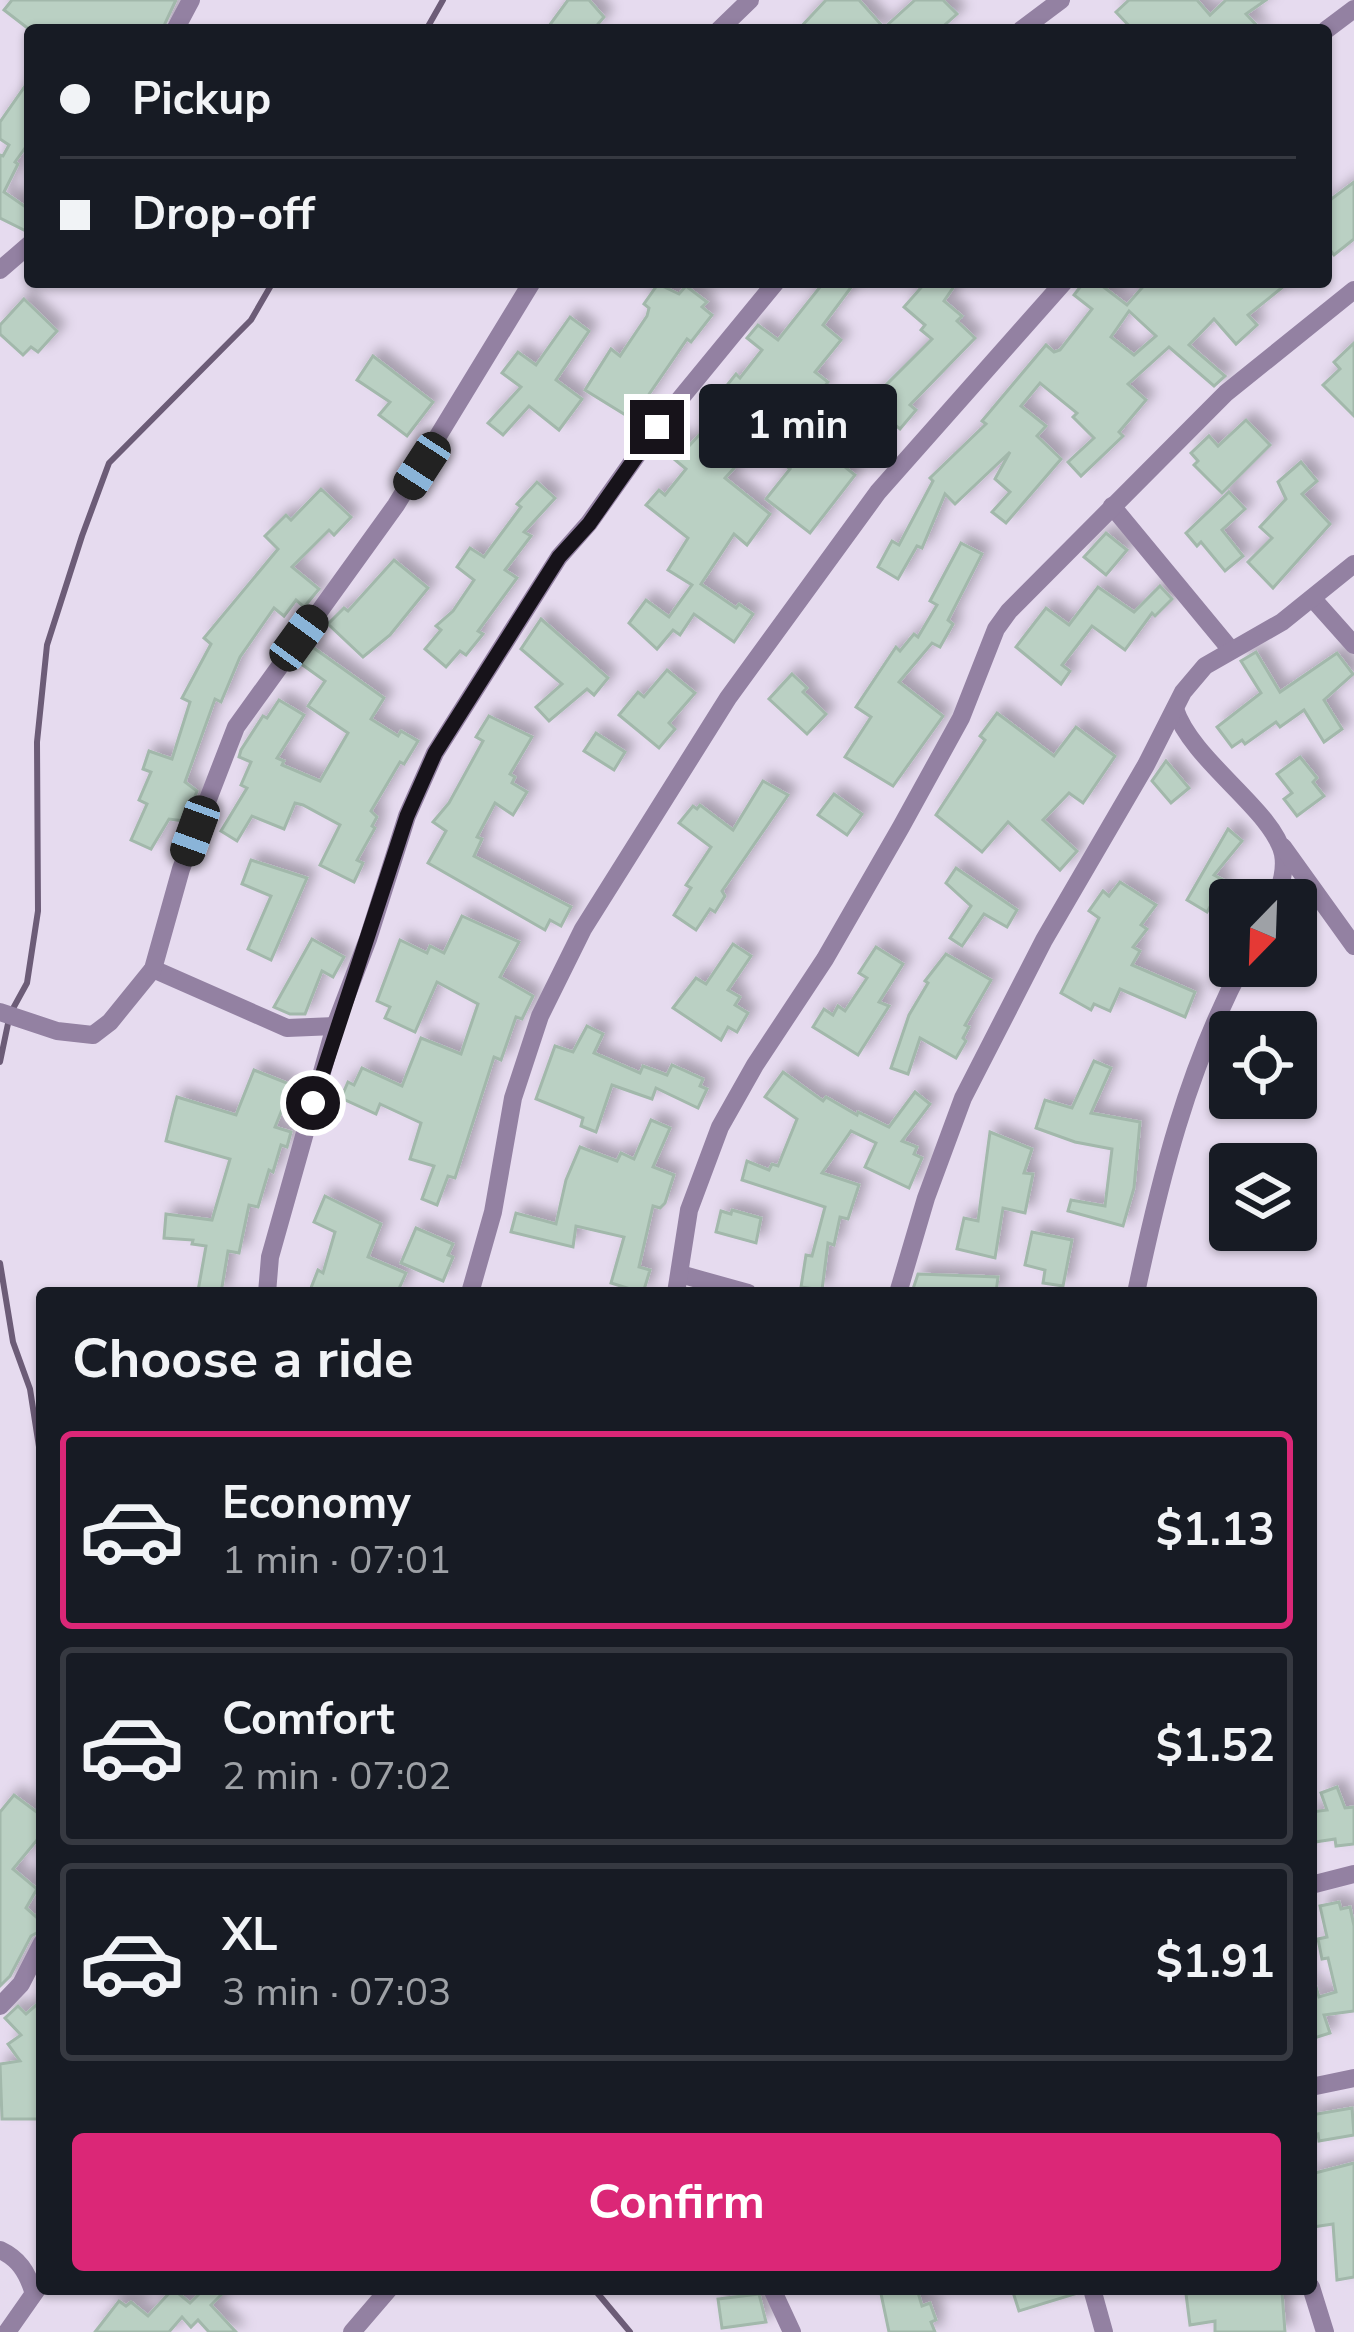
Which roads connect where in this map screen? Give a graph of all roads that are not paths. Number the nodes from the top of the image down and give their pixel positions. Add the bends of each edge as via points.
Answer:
1 (750, 0) edge
2 (1060, 0) edge
3 (725, 24) edge
4 (1030, 24) edge
5 (24, 249) edge
6 (0, 270) edge
7 (528, 288) edge
8 (771, 288) edge
9 (1059, 288) edge
10 (1354, 290) edge
11 (1112, 506) junction
12 (1354, 564) edge
13 (1312, 599) junction
14 (1354, 645) edge
15 (1231, 650) junction
16 (1175, 710) junction
17 (1277, 839) junction
18 (1282, 879) edge
19 (1354, 946) edge
20 (153, 969) junction
21 (1231, 987) edge
22 (0, 1012) edge
23 (335, 1026) junction
24 (678, 1284) edge
25 (268, 1287) edge
26 (472, 1287) edge
27 (900, 1287) edge
28 (1137, 1287) edge
29 (1354, 1874) edge
30 (1317, 1883) edge
31 (36, 1955) edge
32 (0, 2006) edge
33 (1354, 2078) edge
34 (1317, 2086) edge
35 (0, 2250) edge
36 (36, 2285) edge
37 (36, 2290) edge
38 (384, 2295) edge
39 (775, 2295) edge
40 (1094, 2295) edge
41 (1313, 2295) edge
42 (8, 2332) edge
43 (352, 2332) edge
44 (792, 2332) edge
45 (1104, 2332) edge
46 (1325, 2332) edge

1 - 3 street
2 - 4 street
5 - 6 street
7 - 20 street via 396,506 236,728 181,869
8 - 23 street via 559,557 435,753
9 - 26 street via 878,492 728,698 583,929 540,1016 513,1097
10 - 11 street via 1226,393
11 - 15 street
11 - 24 street via 996,629 961,718 720,1127 689,1210
12 - 13 street
13 - 14 street
13 - 15 street
15 - 16 street via 1193,677
16 - 17 street via 1190,739
16 - 27 street via 963,1098
17 - 18 street
17 - 19 street
20 - 22 street via 92,1035
20 - 23 street via 287,1028
21 - 28 street via 1173,1131
23 - 25 street
29 - 30 street
31 - 32 street
33 - 34 street
35 - 36 street
37 - 42 street
38 - 43 street
39 - 44 street
40 - 45 street
41 - 46 street

